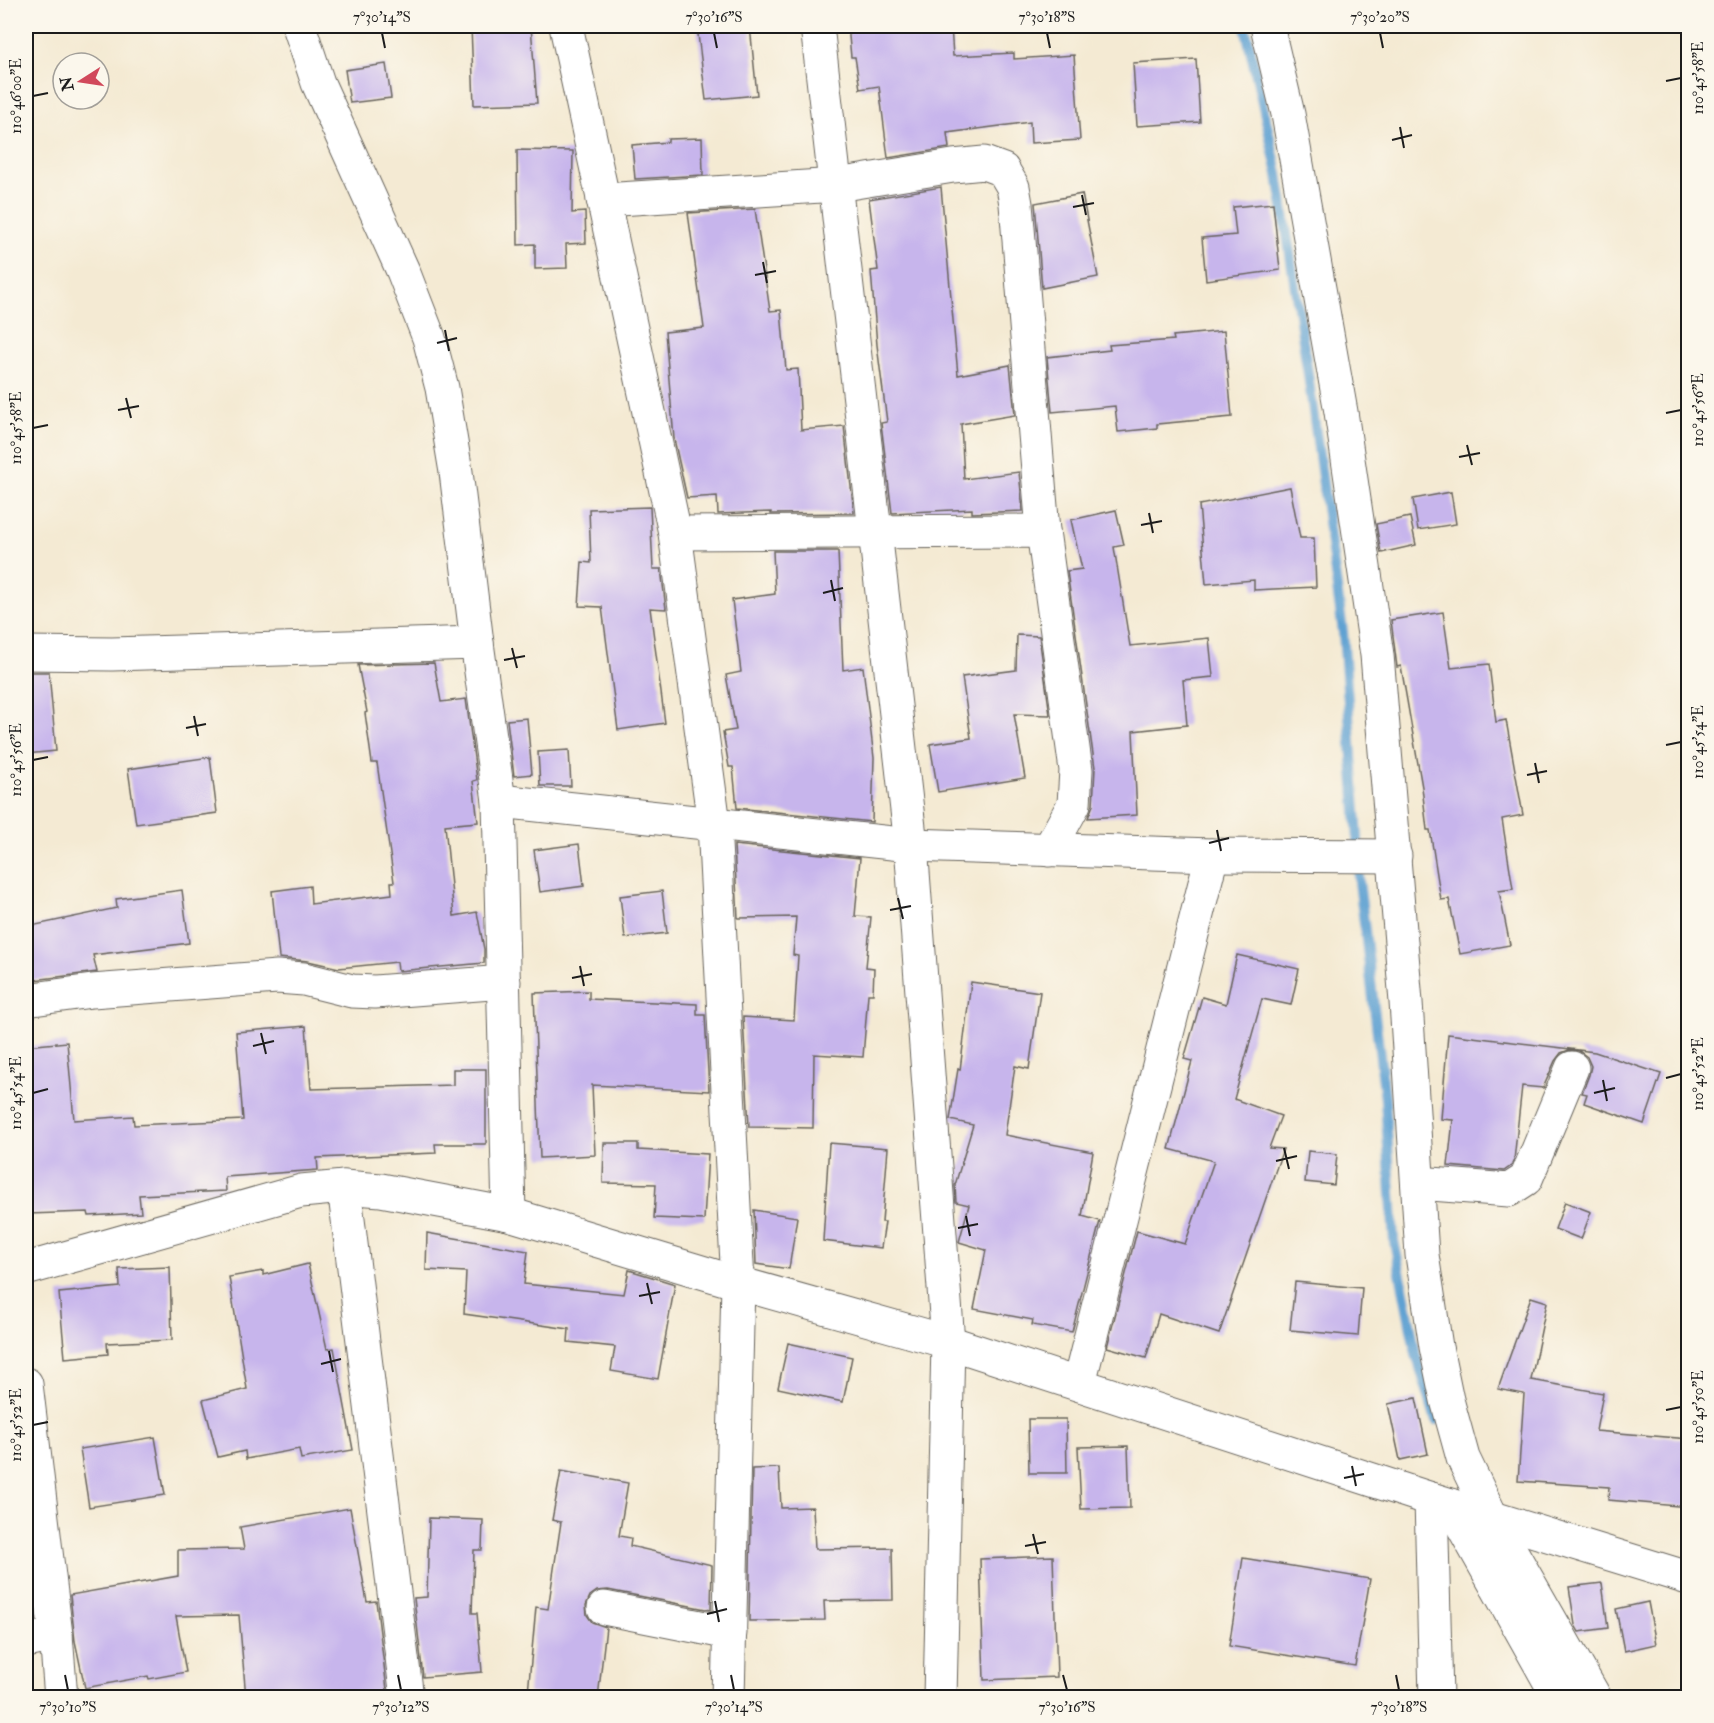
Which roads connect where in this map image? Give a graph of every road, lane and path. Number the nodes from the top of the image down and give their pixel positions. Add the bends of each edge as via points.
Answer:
1 (299, 26) edge
2 (566, 26) edge
3 (817, 26) edge
4 (1267, 26) edge
5 (837, 185) junction
6 (603, 200) junction
7 (1043, 531) junction
8 (875, 532) junction
9 (675, 533) junction
10 (477, 642) junction
11 (26, 653) edge
12 (499, 801) junction
13 (714, 824) junction
14 (911, 845) junction
15 (1049, 850) junction
16 (1212, 855) junction
17 (1385, 856) junction
18 (504, 982) junction
19 (26, 1000) edge
20 (1572, 1068) dead end
21 (1418, 1183) junction
22 (344, 1187) junction
23 (509, 1214) junction
24 (26, 1269) edge
25 (738, 1283) junction
26 (948, 1342) junction
27 (1079, 1383) junction
28 (26, 1384) edge
29 (1464, 1509) junction
30 (1689, 1578) edge
31 (604, 1608) dead end
32 (730, 1633) junction
33 (41, 1638) edge
34 (61, 1698) edge
35 (407, 1698) edge
36 (728, 1698) edge
37 (940, 1698) edge
38 (1436, 1698) edge
39 (1559, 1698) edge
40 (1595, 1698) edge

1 - 10 street via 318,82 429,338 442,387 456,472
2 - 6 street
3 - 5 street
4 - 17 street via 1288,114 1343,423 1377,654
5 - 6 street
5 - 7 street via 984,163 1003,170 1013,187 1016,204
5 - 8 street
6 - 9 street
7 - 8 street
7 - 15 street via 1076,770 1074,804
8 - 9 street
8 - 14 street
9 - 13 street
10 - 11 street via 112,654
10 - 12 street
12 - 13 street
12 - 18 street
13 - 14 street
13 - 25 street
14 - 15 street
14 - 26 street
15 - 16 street
16 - 17 street
16 - 27 street
17 - 21 street
18 - 19 street via 375,992 277,977
18 - 23 street
20 - 21 street via 1526,1179 1509,1190
21 - 29 street via 1423,1266 1447,1400 1463,1458
22 - 23 street via 406,1194
22 - 24 street via 301,1191 258,1202
22 - 35 street
23 - 25 street
25 - 26 street
25 - 32 street
26 - 27 street
26 - 37 street
27 - 29 street
28 - 33 street
29 - 30 street
29 - 38 street
29 - 39 street
29 - 40 street
31 - 32 street
32 - 36 street
33 - 34 street

